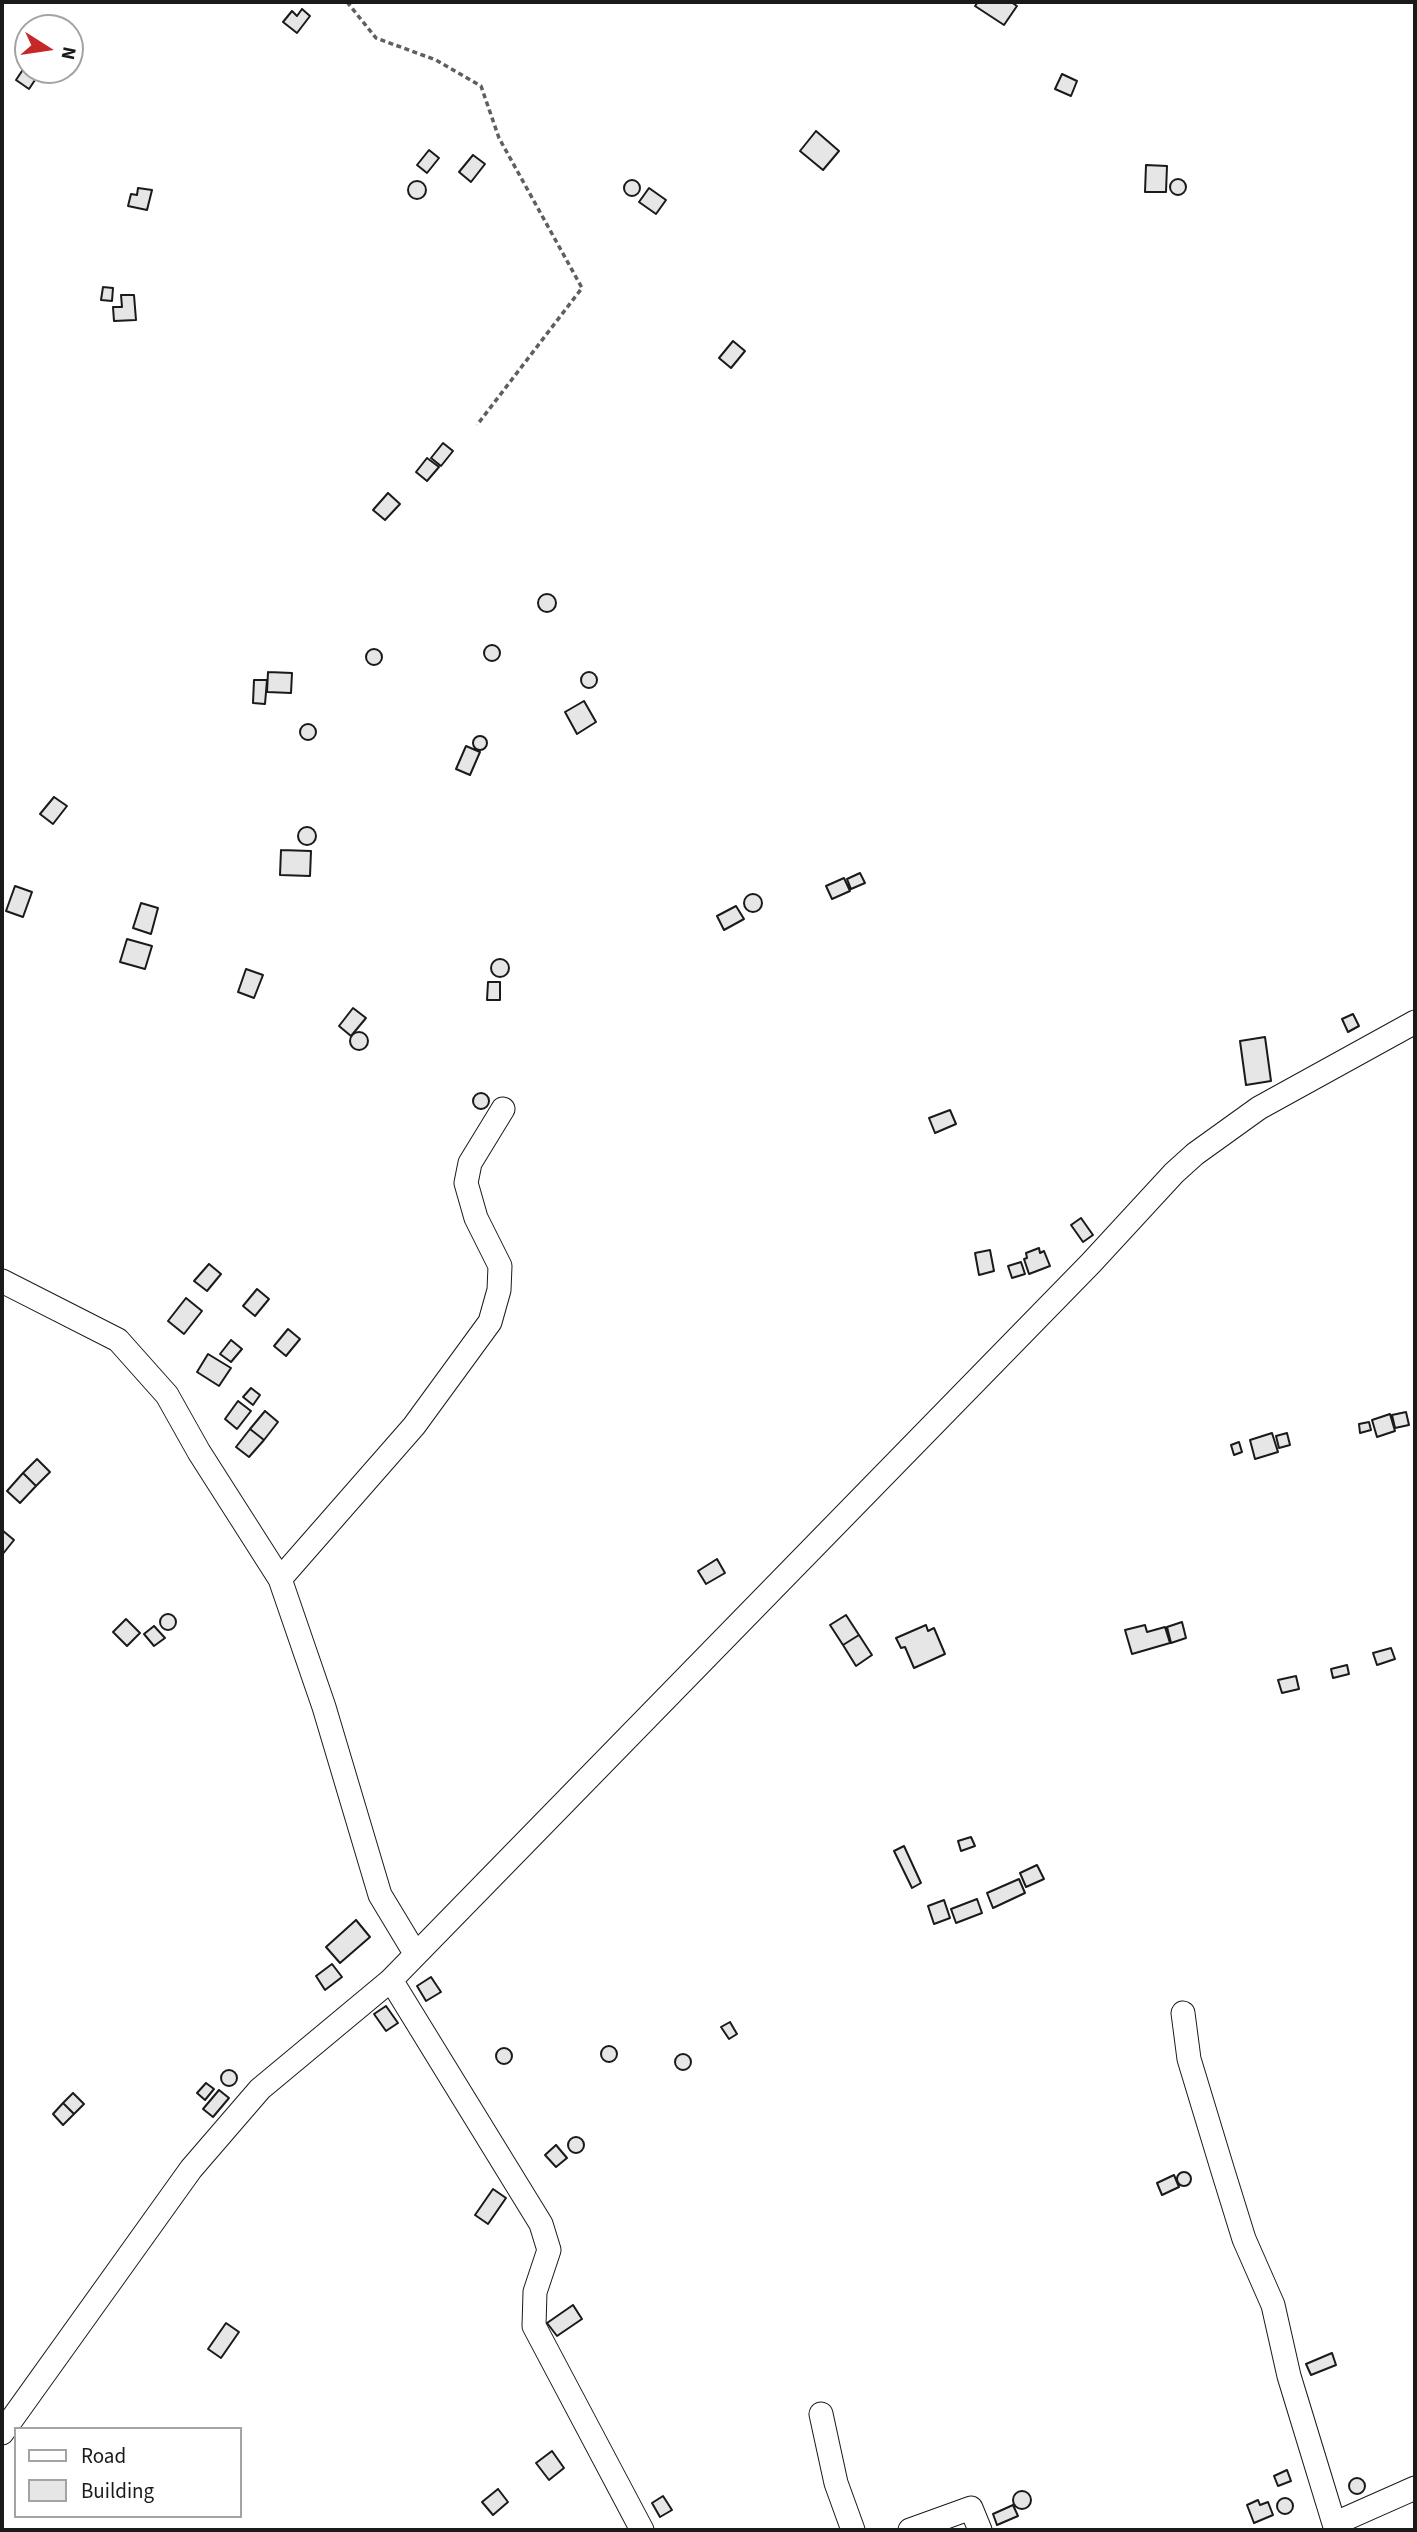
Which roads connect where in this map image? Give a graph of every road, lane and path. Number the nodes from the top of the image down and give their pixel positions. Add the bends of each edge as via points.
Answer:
1 (347, 2) edge
2 (477, 425) dead end
3 (1415, 1022) edge
4 (503, 1109) dead end
5 (2, 1281) edge
6 (280, 1579) junction
7 (415, 1953) junction
8 (391, 1980) junction
9 (1183, 2013) dead end
10 (821, 2414) dead end
11 (2, 2433) edge
12 (1415, 2488) edge
13 (1336, 2526) edge
14 (642, 2530) edge
15 (853, 2530) edge
16 (910, 2530) edge
17 (980, 2530) edge

1 - 2 path via 376,38 436,60 481,86 499,138 582,288
3 - 7 street via 1259,1108 1174,1173
4 - 6 street via 470,1163 466,1183 476,1219 500,1266 491,1322 414,1426
5 - 6 street via 118,1340 146,1369 167,1395
6 - 7 street via 380,1895
7 - 8 street
8 - 11 street via 260,2090 200,2159
8 - 14 street via 541,2224 548,2250 535,2292 534,2326
9 - 13 street via 1189,2059 1244,2239 1273,2305 1289,2376
10 - 15 street via 836,2483
12 - 13 street
16 - 17 street via 971,2508

